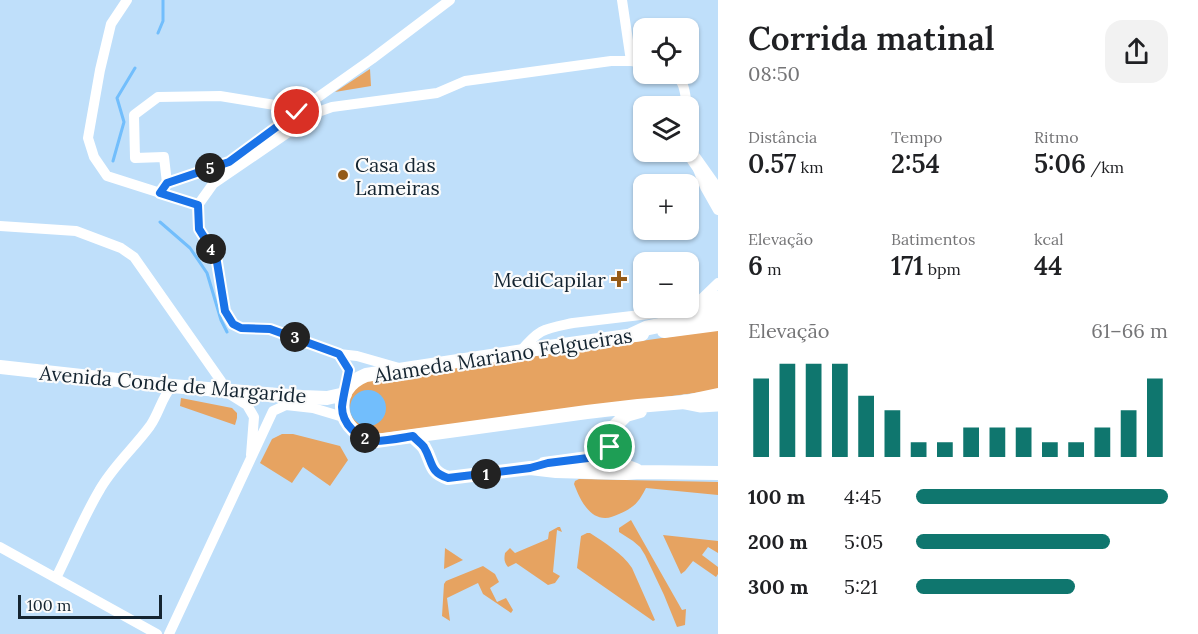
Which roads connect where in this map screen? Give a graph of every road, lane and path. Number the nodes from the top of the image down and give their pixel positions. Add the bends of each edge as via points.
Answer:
1 (127, 0) edge
2 (450, 0) edge
3 (622, 0) edge
4 (631, 61) joint
5 (297, 112) junction
6 (696, 162) edge
7 (167, 183) junction
8 (711, 190) edge
9 (160, 193) junction
10 (718, 202) edge
11 (198, 205) junction
12 (718, 210) edge
13 (0, 225) edge
14 (718, 283) edge
15 (718, 298) edge
16 (699, 301) edge
17 (699, 306) edge
18 (633, 316) edge
19 (718, 321) edge
20 (632, 335) joint
21 (520, 352) junction
22 (339, 354) junction
23 (0, 367) edge
24 (402, 369) junction
25 (172, 386) junction
26 (223, 390) junction
27 (345, 394) junction
28 (718, 395) edge
29 (685, 402) junction
30 (718, 404) edge
31 (656, 406) junction
32 (343, 417) junction
33 (413, 436) junction
34 (609, 438) junction
35 (251, 455) junction
36 (596, 457) junction
37 (530, 468) junction
38 (580, 471) junction
39 (640, 472) junction
40 (718, 473) edge
41 (0, 547) edge
42 (56, 578) junction
43 (157, 634) edge
44 (169, 634) edge

1 - 9 street via 107,36 88,138 94,157 107,176
2 - 5 street
3 - 4 street
4 - 11 street via 465,81 437,93 332,107 318,112 213,184
5 - 7 street via 229,162
5 - 7 street via 220,96 158,97 134,115 135,158 164,157
6 - 8 highway
7 - 9 street
8 - 10 highway
8 - 12 street
9 - 11 street
11 - 22 street via 199,229 216,256 225,311 233,324 270,329
13 - 26 street via 76,231 121,248 134,258 221,381
14 - 16 street
15 - 17 highway
18 - 21 street via 554,327 536,333
19 - 20 highway via 709,316 646,328
20 - 21 main road, Alameda Mariano Felgueiras
21 - 24 main road, Alameda Mariano Felgueiras
22 - 24 street
22 - 27 street via 349,370
23 - 25 main road, Avenida Conde de Margaride
24 - 27 main road, Alameda Mariano Felgueiras via 359,378
25 - 26 main road, Avenida Conde de Margaride
25 - 42 street via 151,424 99,491
26 - 27 main road, Avenida Conde de Margaride via 327,398
26 - 35 street via 247,405 254,417
27 - 32 main road
28 - 29 main road
29 - 30 highway
29 - 31 main road
31 - 33 main road
31 - 34 main road via 626,415
32 - 33 main road via 352,429 369,440
32 - 35 street via 286,405 273,411
33 - 37 main road via 423,446 434,470 448,478
34 - 36 main road
34 - 39 main road via 613,457
35 - 44 street
36 - 37 main road
36 - 38 main road
37 - 38 main road
38 - 39 main road
39 - 40 main road
41 - 42 street
42 - 43 street

